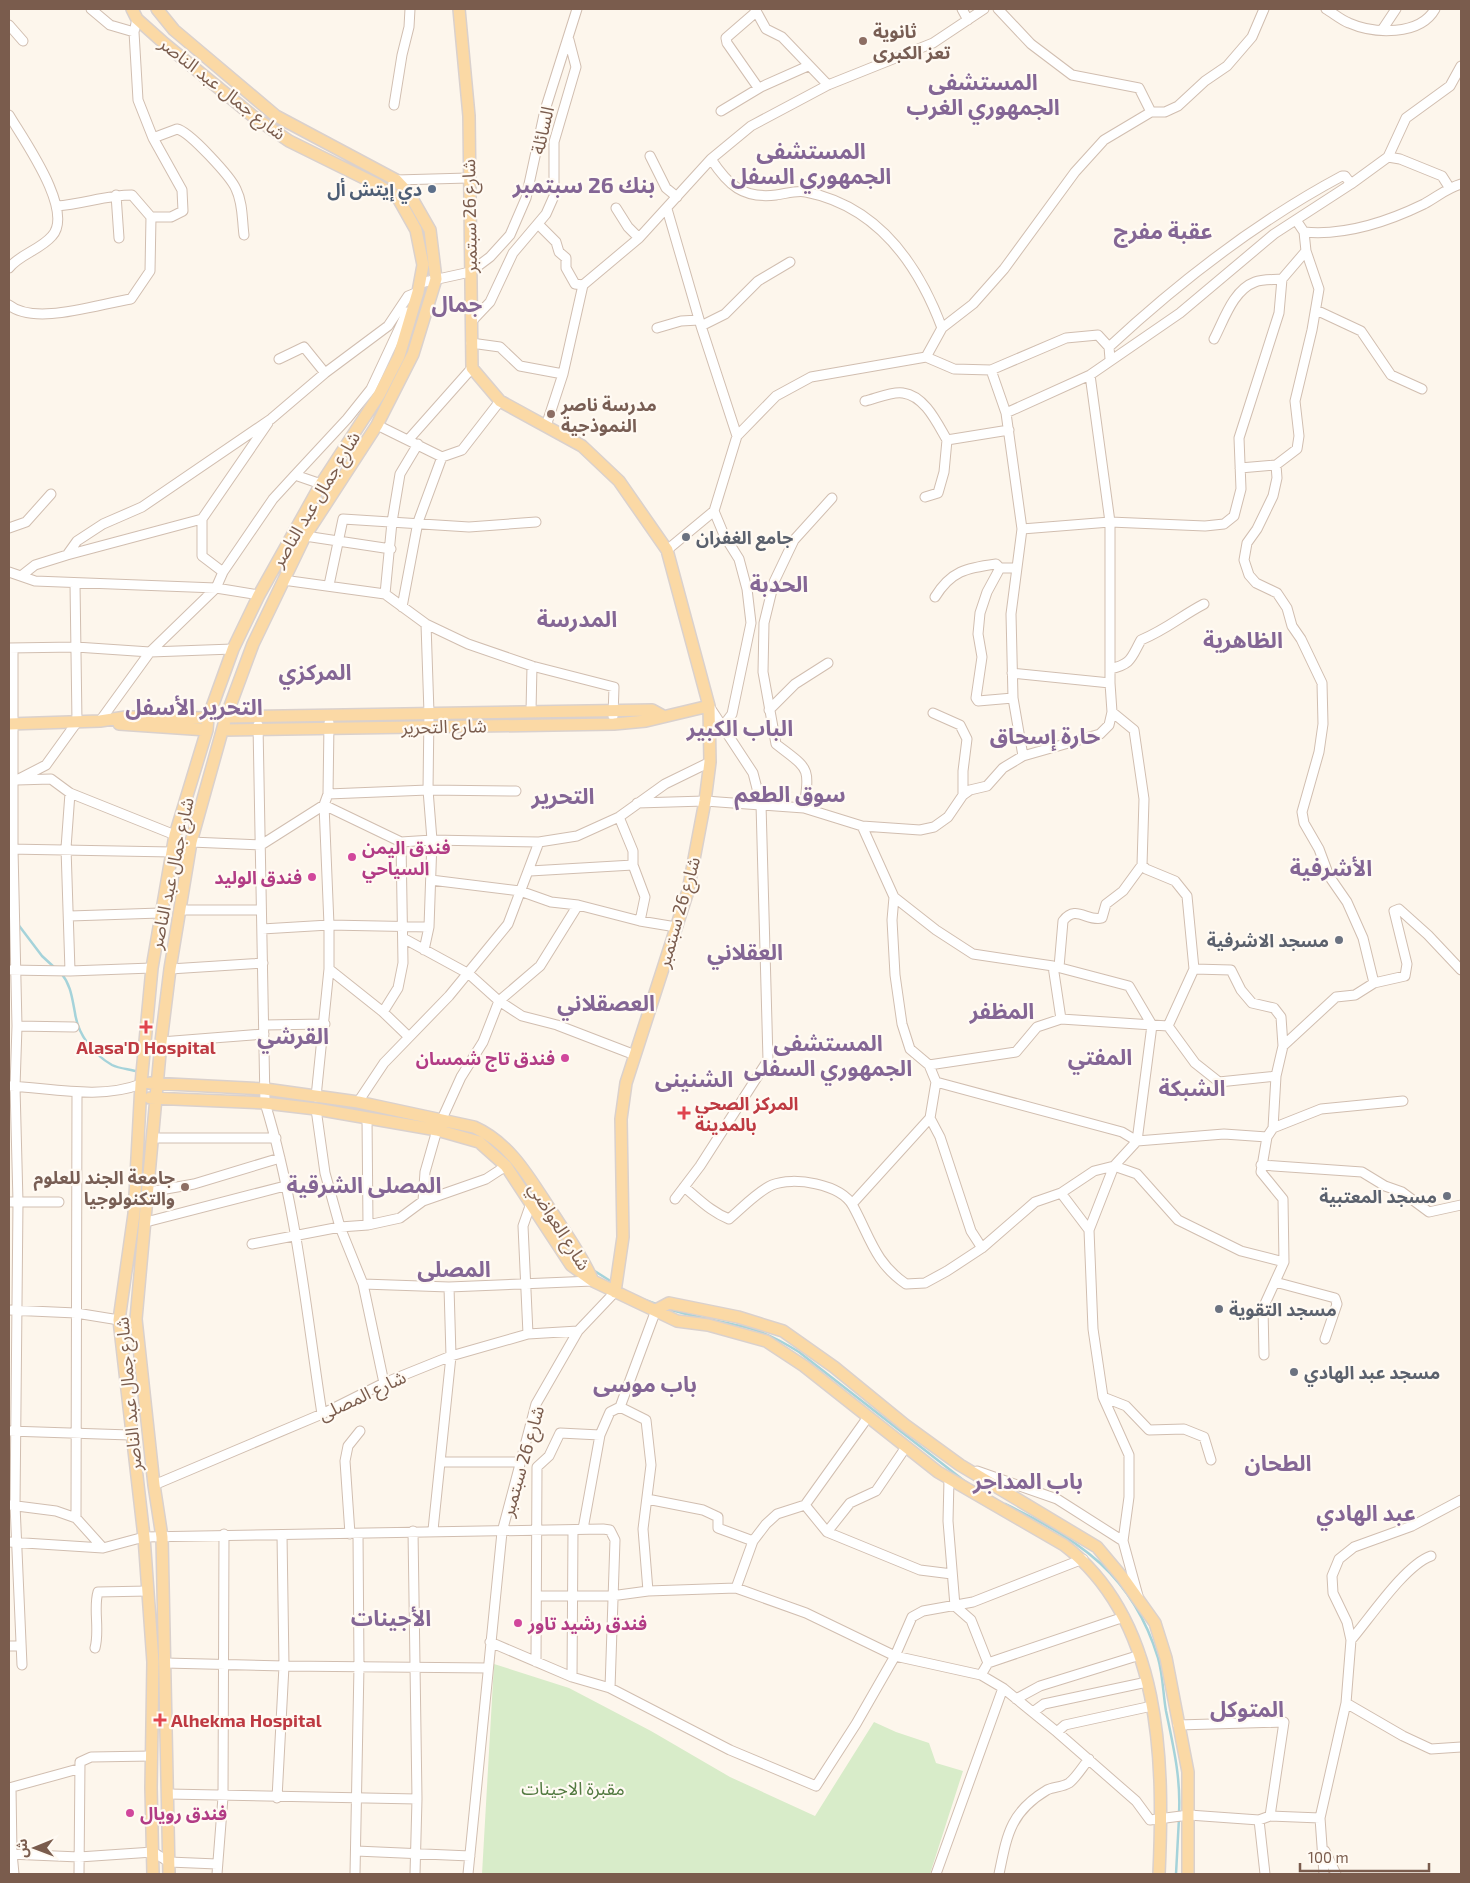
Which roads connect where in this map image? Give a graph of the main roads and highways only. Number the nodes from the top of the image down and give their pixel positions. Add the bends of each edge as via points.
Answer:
1 (156, 9) edge
2 (459, 9) edge
3 (135, 12) edge
4 (709, 706) junction
5 (664, 716) junction
6 (226, 717) junction
7 (11, 724) edge
8 (207, 724) junction
9 (223, 730) junction
10 (157, 1082) junction
11 (141, 1084) junction
12 (141, 1097) junction
13 (156, 1098) junction
14 (593, 1281) junction
15 (614, 1292) junction
16 (656, 1310) junction
17 (960, 1465) junction
18 (949, 1478) junction
19 (153, 1874) edge
20 (169, 1874) edge
21 (1159, 1874) edge
22 (1188, 1874) edge

1 - 3 main road via 155,18 149,23
1 - 6 main road, شارع جمال عبد الناصر via 174,30 276,116 396,180 410,196 430,230 436,279 414,354 377,425 305,536 282,580 253,644
2 - 4 main road, شارع 26 سبتمبر via 469,116 472,368 500,401 582,446 619,482 667,550
3 - 8 main road, شارع جمال عبد الناصر via 231,98 282,136 398,198 416,230 423,265 399,356 379,395 321,484 259,595 233,649
4 - 5 main road, شارع التحرير
4 - 15 main road, شارع 26 سبتمبر via 710,762 688,891 626,1083 621,1120 623,1237
5 - 6 main road, شارع التحرير via 652,710
5 - 9 main road, شارع التحرير via 614,724
6 - 9 main road, شارع جمال عبد الناصر
7 - 8 main road via 126,717
8 - 11 main road, شارع جمال عبد الناصر via 175,835 160,913
9 - 10 main road, شارع جمال عبد الناصر via 191,842 170,969
10 - 11 main road, شارع العواضي
10 - 13 main road, شارع جمال عبد الناصر
10 - 14 main road, شارع العواضي via 265,1089 358,1102 442,1119 488,1134 525,1170 584,1261
11 - 12 main road, شارع جمال عبد الناصر
12 - 13 main road, شارع العواضي
12 - 19 main road, شارع جمال عبد الناصر via 134,1214 119,1320 144,1537 153,1662
13 - 14 main road, شارع العواضي via 316,1109 437,1130 479,1142 506,1166 571,1265
13 - 20 main road, شارع جمال عبد الناصر via 136,1319 162,1537
14 - 15 main road
15 - 16 main road
16 - 17 main road via 669,1303 738,1317 783,1331
16 - 18 main road via 677,1320 766,1341 804,1366
17 - 18 main road
17 - 22 main road via 1097,1547 1155,1623 1166,1658 1188,1772
18 - 21 main road via 1083,1559 1124,1617 1140,1655 1152,1706 1162,1781

